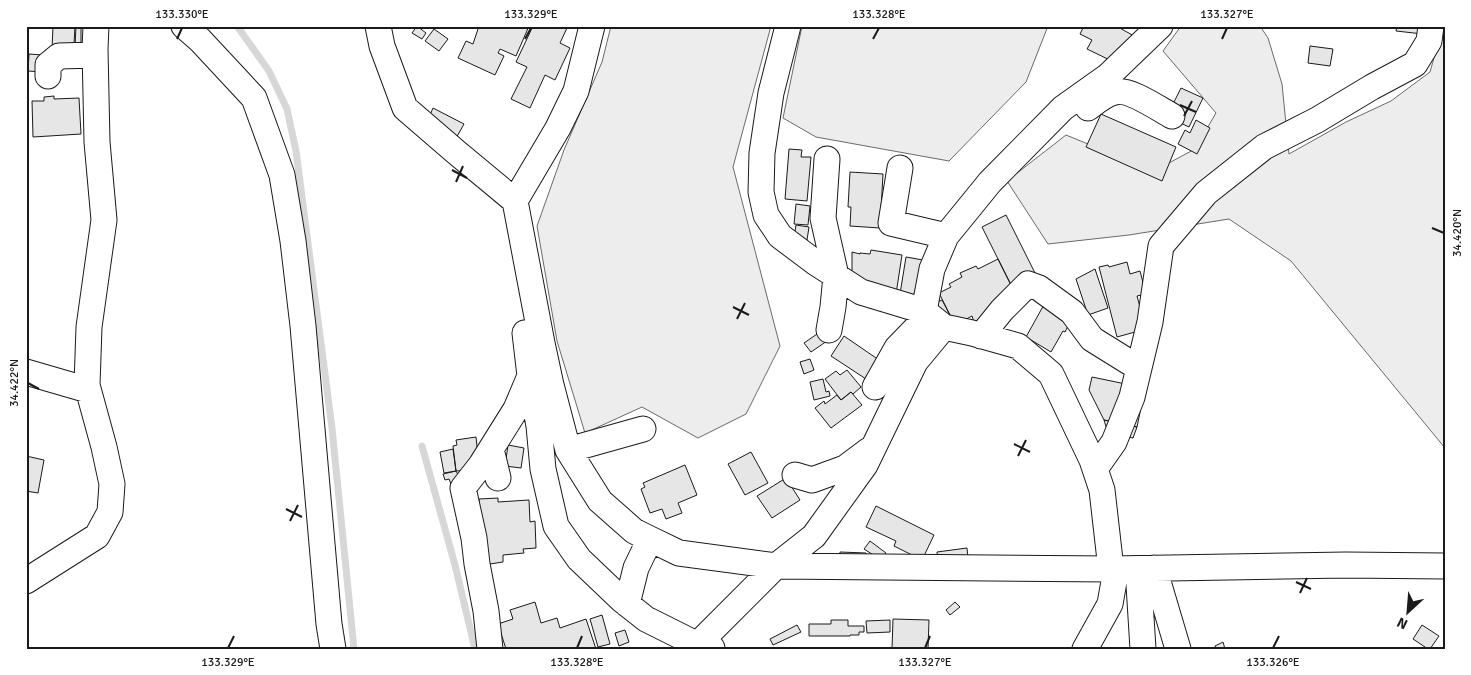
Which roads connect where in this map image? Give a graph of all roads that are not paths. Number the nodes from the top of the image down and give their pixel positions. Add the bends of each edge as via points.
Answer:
1 (96, 26) edge
2 (184, 26) edge
3 (378, 26) edge
4 (592, 26) edge
5 (788, 26) edge
6 (1160, 26) edge
7 (1431, 26) edge
8 (95, 55) junction
9 (48, 76) dead end
10 (1063, 108) junction
11 (1172, 116) dead end
12 (827, 159) dead end
13 (900, 168) dead end
14 (515, 201) junction
15 (946, 236) junction
16 (529, 273) junction
17 (836, 276) junction
18 (932, 318) junction
19 (829, 330) dead end
20 (981, 336) junction
21 (1139, 366) junction
22 (26, 372) edge
23 (530, 376) junction
24 (875, 387) dead end
25 (88, 390) junction
26 (643, 429) dead end
27 (875, 445) junction
28 (491, 449) junction
29 (568, 450) junction
30 (1095, 469) junction
31 (796, 475) dead end
32 (498, 478) dead end
33 (650, 539) junction
34 (776, 566) junction
35 (1445, 566) edge
36 (1146, 568) junction
37 (1111, 569) junction
38 (26, 581) edge
39 (627, 604) junction
40 (701, 648) edge
41 (333, 649) edge
42 (490, 649) edge
43 (1085, 649) edge
44 (1143, 649) edge
45 (1178, 649) edge

1 - 8 street
2 - 41 street via 254,98 282,175 304,326
3 - 14 street via 405,108
4 - 14 street via 576,91
5 - 17 street via 771,93 762,153 762,192 766,215 780,236
6 - 10 street via 1108,76
7 - 21 street via 1429,41 1415,64 1264,147 1206,193 1161,246 1150,322
8 - 9 street via 59,56 48,65
8 - 25 street via 97,142 104,220 89,328
10 - 11 street via 1085,109 1116,91 1135,95
10 - 15 street via 990,182
12 - 17 street via 823,218
13 - 15 street via 891,223
14 - 16 street
15 - 18 street via 932,270
16 - 23 street via 519,299
16 - 29 street via 551,385
17 - 18 street via 860,292
17 - 19 street
18 - 20 street
18 - 24 street via 897,348
18 - 27 street via 915,362
20 - 21 street via 1028,284 1039,288 1072,312 1092,339
20 - 30 street via 1018,346 1051,374
21 - 30 street via 1132,397 1114,442
22 - 25 street
23 - 28 street via 516,409
23 - 39 street via 543,469 556,526 579,559
25 - 38 street via 112,484 110,512 97,536
26 - 29 street
27 - 31 street via 845,468 812,480
27 - 34 street via 865,465 814,536
28 - 32 street
28 - 42 street via 463,488 474,538
29 - 33 street via 600,501 634,530
30 - 37 street via 1102,490
33 - 34 street via 679,553
33 - 39 street via 636,568
34 - 37 street
34 - 40 street
35 - 36 street
36 - 37 street
36 - 44 street
36 - 45 street
37 - 43 street via 1116,570 1110,604
39 - 40 street via 646,620

